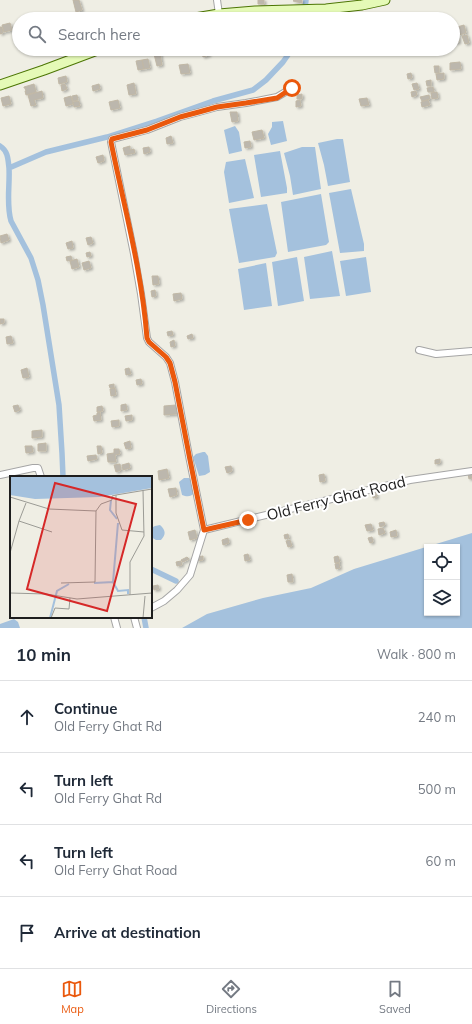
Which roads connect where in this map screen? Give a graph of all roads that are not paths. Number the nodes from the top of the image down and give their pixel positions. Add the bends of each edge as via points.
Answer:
1 (217, 0) edge
2 (385, 0) edge
3 (220, 12) edge
4 (243, 12) edge
5 (81, 56) edge
6 (0, 85) edge
7 (292, 88) dead end
8 (419, 350) dead end
9 (472, 351) edge
10 (472, 471) edge
11 (0, 475) edge
12 (41, 476) edge
13 (204, 530) junction
14 (152, 607) edge
15 (114, 618) edge
16 (134, 618) edge
17 (117, 628) edge
18 (137, 628) edge

1 - 3 street
2 - 4 main road via 362,5
5 - 6 main road
7 - 13 street via 277,98 193,113 147,130 112,139 111,142 142,294 147,338 170,363
8 - 9 street via 436,354
10 - 13 street, Old Ferry Ghat Road via 410,480
11 - 12 street via 38,468
13 - 14 street via 190,575 178,590
15 - 17 street
16 - 18 street

